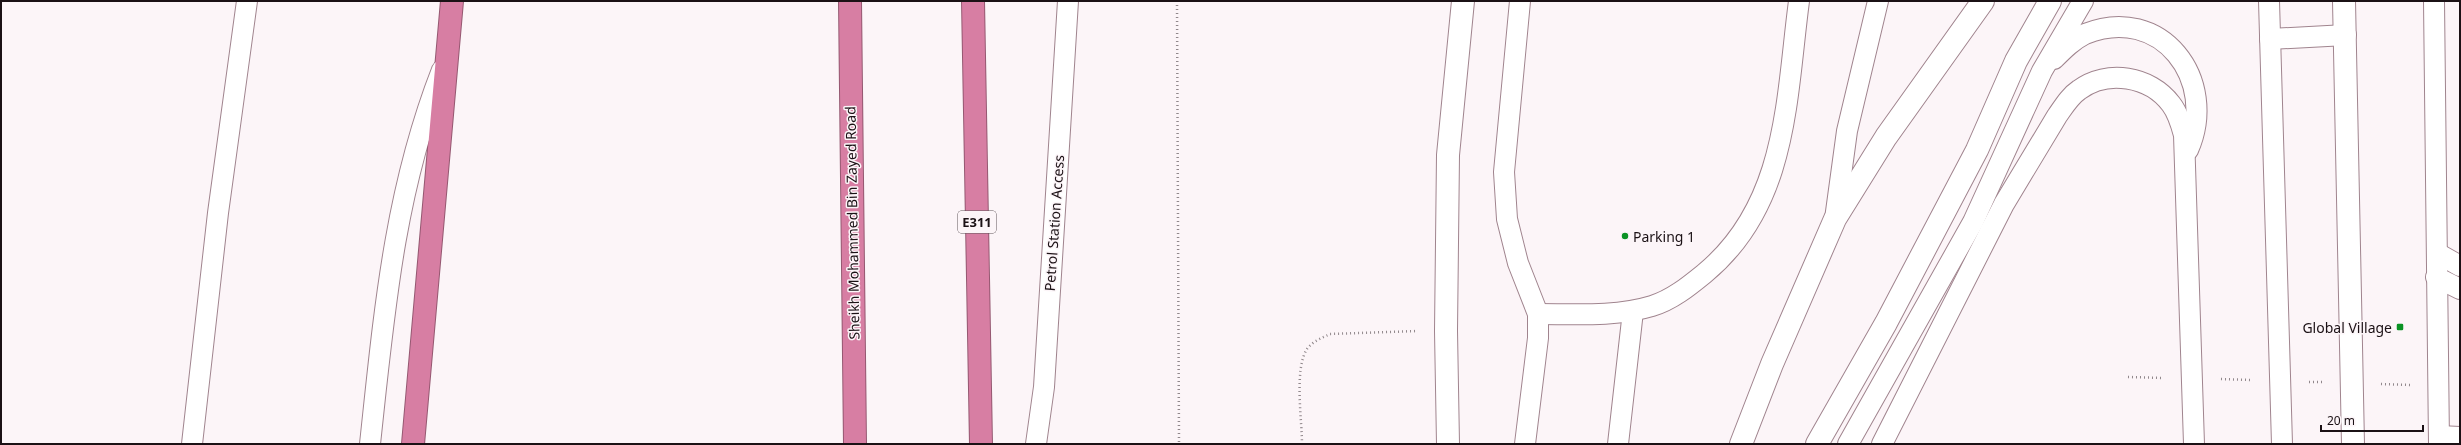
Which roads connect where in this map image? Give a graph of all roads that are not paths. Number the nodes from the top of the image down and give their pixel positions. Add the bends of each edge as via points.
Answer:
1 (247, 1) edge
2 (452, 1) edge
3 (850, 1) edge
4 (973, 1) edge
5 (1068, 1) edge
6 (1463, 1) edge
7 (1520, 1) edge
8 (1799, 1) edge
9 (1878, 1) edge
10 (1983, 1) edge
11 (2050, 1) edge
12 (2083, 1) edge
13 (2269, 1) edge
14 (2344, 1) edge
15 (2434, 1) edge
16 (2346, 35) junction
17 (2270, 39) junction
18 (449, 53) junction
19 (2042, 71) junction
20 (2185, 155) junction
21 (1835, 219) junction
22 (2437, 254) junction
23 (2460, 266) edge
24 (2436, 278) junction
25 (2460, 289) edge
26 (1633, 311) junction
27 (1538, 314) junction
28 (2460, 437) edge
29 (2439, 440) edge
30 (192, 444) edge
31 (370, 444) edge
32 (413, 444) edge
33 (855, 444) edge
34 (981, 444) edge
35 (1036, 444) edge
36 (1448, 444) edge
37 (1525, 444) edge
38 (1618, 444) edge
39 (1741, 444) edge
40 (1816, 444) edge
41 (1848, 444) edge
42 (1882, 444) edge
43 (2194, 444) edge
44 (2282, 444) edge
45 (2353, 444) edge

1 - 30 lane via 218,213
2 - 18 highway
3 - 33 highway, Sheikh Mohammed Bin Zayed Road
4 - 34 highway, E311
5 - 35 lane, Petrol Station Access via 1044,387
6 - 36 street via 1448,154
7 - 27 lane via 1504,172 1507,219 1518,263
8 - 26 lane via 1777,160 1758,208 1729,250 1691,285 1667,300
9 - 21 lane via 1847,131
10 - 21 street via 1886,137
11 - 40 street via 2016,61 1977,150 1886,324
12 - 19 lane
13 - 17 lane
14 - 16 street
15 - 22 lane
16 - 17 lane
16 - 45 street
17 - 44 lane
18 - 31 lane via 426,114 403,196 386,294
18 - 32 highway
19 - 20 lane via 2068,45 2084,35 2102,29 2138,30 2155,37 2170,47 2183,61 2192,77 2196,95 2195,127
19 - 41 lane via 1976,215
20 - 42 lane via 2184,135 2171,104 2145,83 2128,78 2111,78 2094,82 2075,94 2057,116 2004,204
20 - 43 lane
21 - 39 street via 1772,364
22 - 23 lane
22 - 24 lane
24 - 25 lane
24 - 29 lane
26 - 27 lane
26 - 38 lane
27 - 37 lane via 1538,338
28 - 29 lane

